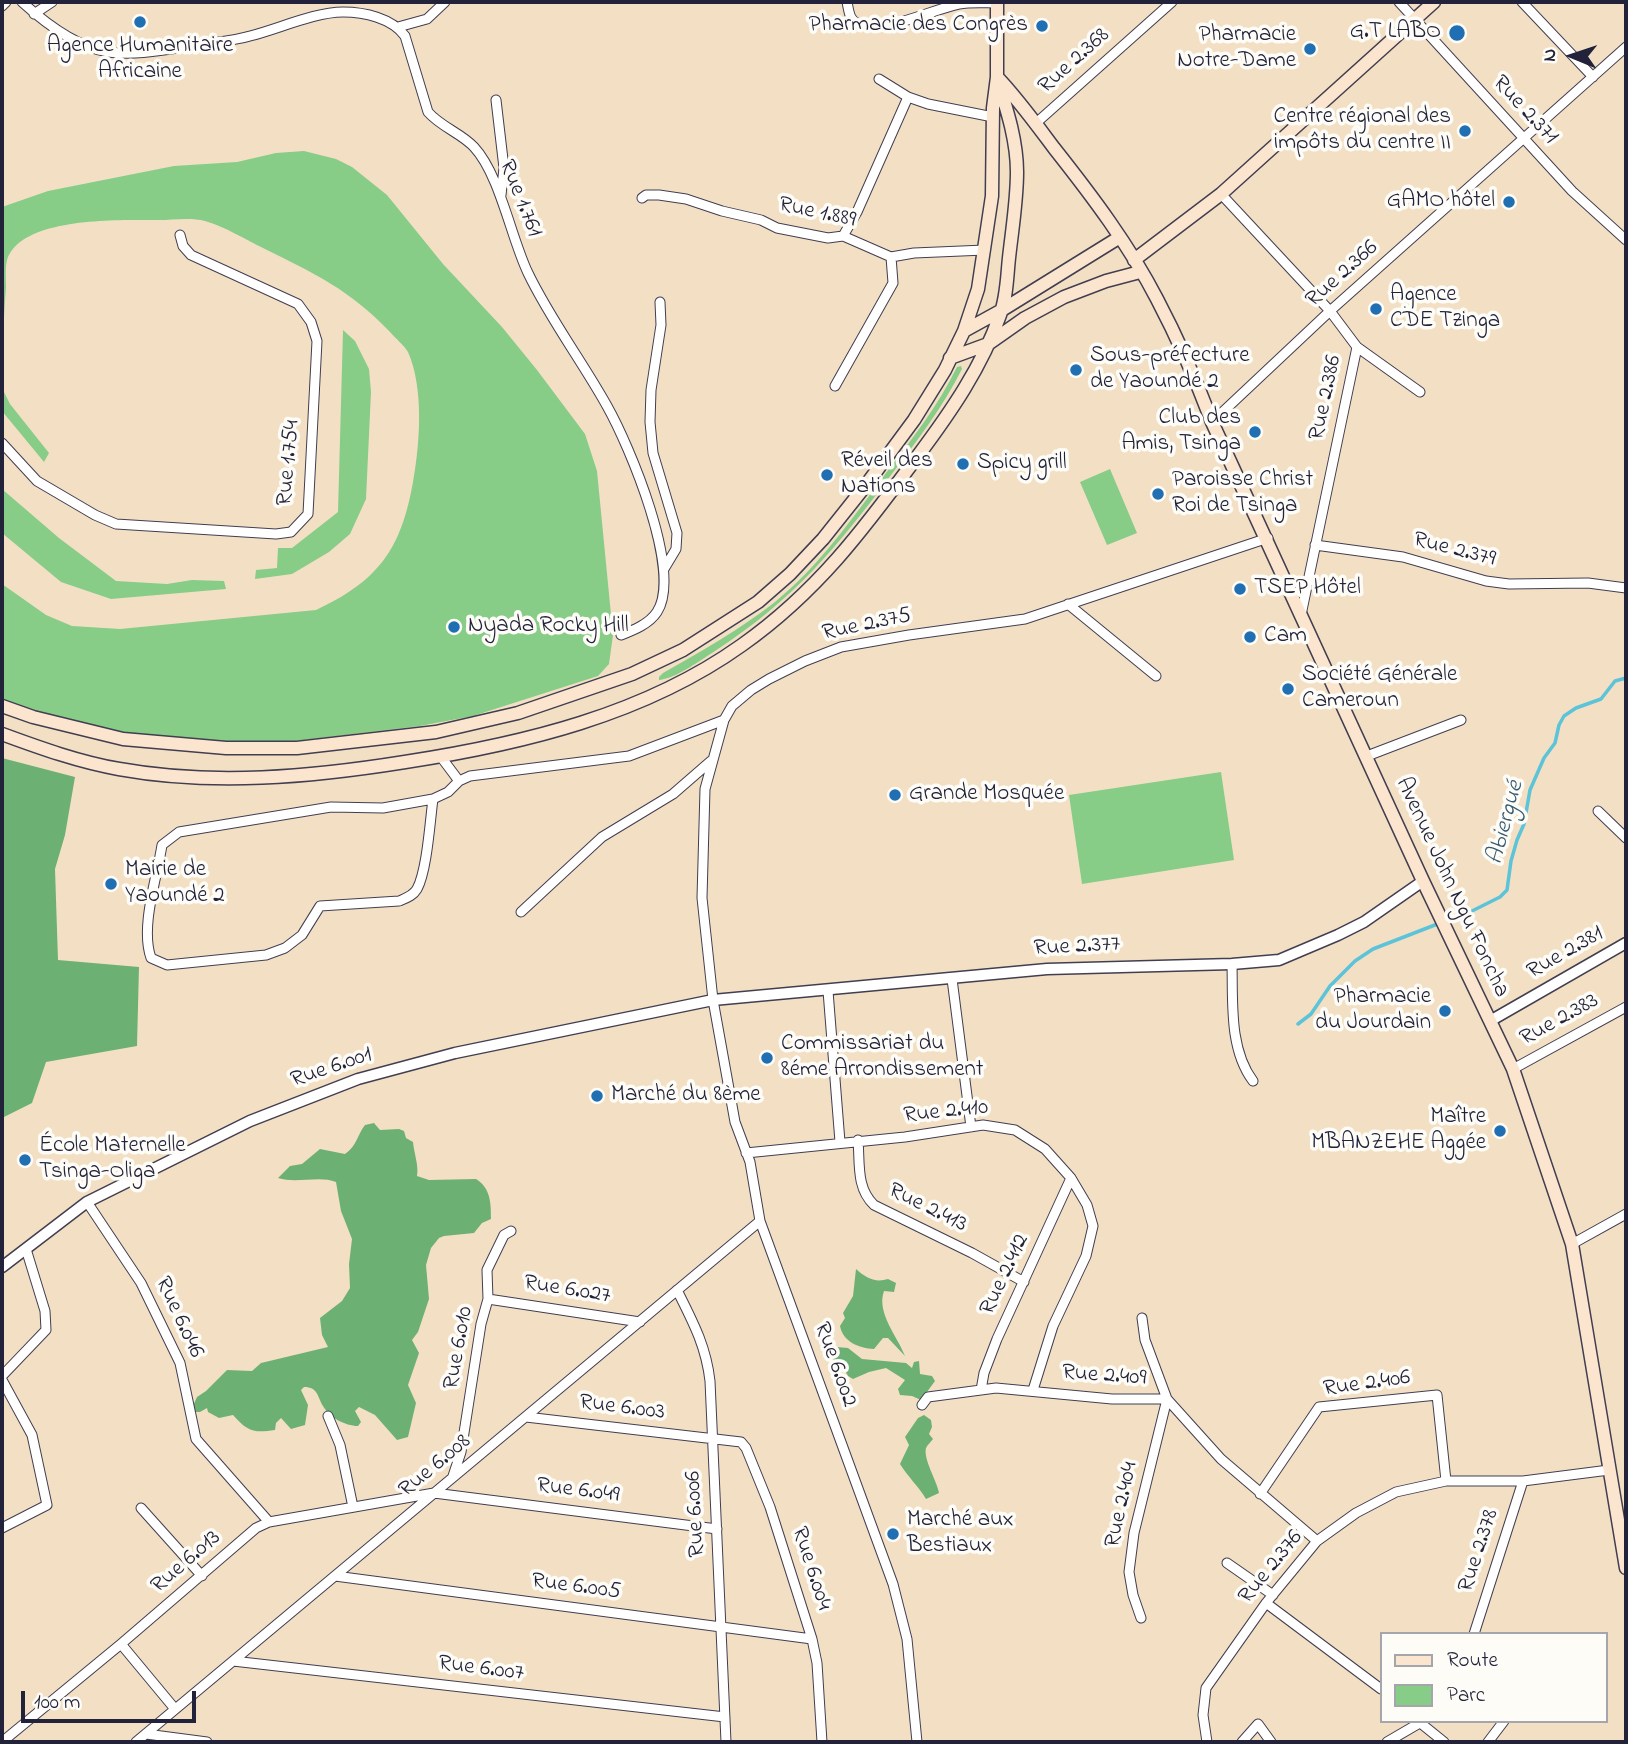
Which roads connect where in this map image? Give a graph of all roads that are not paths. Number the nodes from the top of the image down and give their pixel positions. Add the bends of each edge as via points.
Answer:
1 (6, 2) edge
2 (22, 2) edge
3 (52, 2) edge
4 (445, 2) edge
5 (847, 2) edge
6 (997, 2) edge
7 (1172, 2) edge
8 (1399, 2) edge
9 (1434, 2) edge
10 (1522, 2) edge
11 (2, 6) edge
12 (34, 14) junction
13 (1414, 19) junction
14 (398, 27) junction
15 (1626, 47) edge
16 (997, 77) junction
17 (1593, 77) junction
18 (879, 79) dead end
19 (908, 97) junction
20 (496, 100) dead end
21 (993, 117) junction
22 (1035, 124) junction
23 (1523, 139) junction
24 (1222, 194) junction
25 (642, 198) dead end
26 (500, 200) junction
27 (180, 235) dead end
28 (843, 236) junction
29 (1120, 237) junction
30 (1626, 240) edge
31 (985, 250) junction
32 (891, 257) junction
33 (1137, 266) junction
34 (660, 302) dead end
35 (1002, 310) junction
36 (1330, 311) junction
37 (964, 331) junction
38 (988, 344) junction
39 (1357, 347) junction
40 (950, 358) junction
41 (835, 386) dead end
42 (1420, 393) dead end
43 (1212, 422) junction
44 (2, 443) edge
45 (1268, 538) junction
46 (1315, 545) junction
47 (664, 569) junction
48 (1626, 588) edge
49 (1068, 604) junction
50 (1301, 615) junction
51 (621, 635) dead end
52 (1156, 676) dead end
53 (2, 706) edge
54 (724, 720) junction
55 (1461, 720) dead end
56 (2, 734) edge
57 (1367, 756) junction
58 (441, 757) junction
59 (711, 761) junction
60 (459, 781) junction
61 (433, 799) junction
62 (1598, 811) dead end
63 (1626, 838) edge
64 (1423, 881) junction
65 (521, 912) dead end
66 (1626, 943) edge
67 (1232, 964) junction
68 (952, 979) junction
69 (828, 991) junction
70 (713, 1000) junction
71 (1626, 1007) edge
72 (1490, 1021) junction
73 (1513, 1069) junction
74 (1253, 1081) dead end
75 (971, 1127) junction
76 (858, 1140) junction
77 (841, 1142) junction
78 (746, 1153) junction
79 (1071, 1178) junction
80 (87, 1202) junction
81 (1626, 1214) edge
82 (760, 1221) junction
83 (510, 1231) dead end
84 (1572, 1244) junction
85 (26, 1249) junction
86 (2, 1267) edge
87 (1024, 1282) junction
88 (677, 1290) junction
89 (488, 1299) junction
90 (1142, 1318) dead end
91 (640, 1322) junction
92 (2, 1378) edge
93 (981, 1390) junction
94 (1033, 1390) junction
95 (1167, 1399) junction
96 (922, 1405) dead end
97 (328, 1416) dead end
98 (526, 1417) junction
99 (713, 1440) junction
100 (1609, 1470) junction
101 (453, 1478) junction
102 (1446, 1481) junction
103 (1523, 1481) junction
104 (434, 1493) junction
105 (1260, 1494) junction
106 (352, 1507) junction
107 (141, 1508) dead end
108 (269, 1522) junction
109 (2, 1528) edge
110 (717, 1529) junction
111 (1317, 1541) junction
112 (1227, 1563) dead end
113 (1626, 1568) edge
114 (202, 1576) junction
115 (335, 1576) junction
116 (1273, 1595) junction
117 (1266, 1603) junction
118 (1141, 1618) dead end
119 (721, 1627) junction
120 (1475, 1632) edge
121 (812, 1639) junction
122 (121, 1644) junction
123 (233, 1661) junction
124 (1380, 1688) edge
125 (176, 1709) junction
126 (725, 1717) junction
127 (1419, 1723) edge
128 (1422, 1723) edge
129 (1502, 1723) edge
130 (146, 1734) junction
131 (2, 1742) edge
132 (136, 1742) edge
133 (206, 1742) edge
134 (726, 1742) edge
135 (822, 1742) edge
136 (917, 1742) edge
137 (1207, 1742) edge
138 (1242, 1742) edge
139 (1271, 1742) edge
140 (1387, 1742) edge
141 (1444, 1742) edge
142 (1488, 1742) edge

1 - 11 street
2 - 12 street
3 - 12 street
4 - 14 street via 427,19
5 - 6 street via 850,18 857,24 872,25 902,22 962,4
6 - 16 main road
7 - 22 street, Rue 2.368
8 - 13 street, Rue 2.371
9 - 13 main road
10 - 17 street
12 - 14 street via 87,47 135,54 249,37 342,12 386,19
13 - 23 street, Rue 2.371
13 - 24 main road
14 - 26 street, Rue 1.761 via 405,36 428,111 474,146
15 - 17 street, Rue 2.366
16 - 21 main road
16 - 22 main road, Avenue John Ngu Foncha
16 - 35 main road via 1017,170
17 - 23 street, Rue 2.366
18 - 19 street
19 - 21 street
19 - 28 street
20 - 26 street via 504,168
21 - 31 main road via 992,196
22 - 29 main road, Avenue John Ngu Foncha
23 - 30 street, Rue 2.371
23 - 36 street, Rue 2.366
24 - 33 main road
24 - 36 street, Rue 2.386
25 - 28 street, Rue 1.889 via 685,199 778,228 828,238
26 - 47 street, Rue 1.761 via 527,272 608,408 659,537
27 - 44 street, Rue 1.754 via 191,255 298,304 311,322 317,341 308,514 291,532 276,534 116,524 37,481
28 - 32 street, Rue 1.889
29 - 33 main road, Avenue John Ngu Foncha
29 - 35 main road
31 - 32 street
31 - 37 main road
32 - 41 street via 893,283
33 - 38 main road via 1064,297
33 - 43 main road, Avenue John Ngu Foncha via 1190,366
34 - 47 street via 650,422 653,453 677,533 676,549
35 - 37 main road
35 - 38 main road
36 - 39 street, Rue 2.386
36 - 43 street, Rue 2.366
37 - 40 main road
38 - 40 main road
38 - 58 main road via 976,371 933,435 861,533 825,575 741,646 695,674 626,706 522,740
39 - 42 street
39 - 46 street, Rue 2.386
40 - 53 main road via 915,419 823,539 790,574 683,650 613,682 474,725 297,748 134,740 33,718
43 - 45 main road, Avenue John Ngu Foncha
45 - 49 street, Rue 2.375
45 - 50 main road, Avenue John Ngu Foncha
46 - 48 street, Rue 2.379 via 1403,557 1486,582
46 - 50 street, Rue 2.386
47 - 51 street, Rue 1.761 via 657,612 636,630
49 - 52 street
49 - 54 street, Rue 2.375 via 1025,619 841,648 804,661 751,690
50 - 57 main road, Avenue John Ngu Foncha
54 - 59 street, Rue 2.375
54 - 60 street via 629,756
55 - 57 street
56 - 58 main road via 120,769 203,778 277,778
57 - 64 main road, Avenue John Ngu Foncha
58 - 60 street
59 - 65 street via 673,794 602,838
59 - 70 street, Rue 2.375 via 705,789 702,898
60 - 61 street
61 - 61 street via 383,808 331,807 179,832 162,845 148,927 151,958 167,965 266,955 302,935 320,906 409,898 422,874
62 - 63 street
64 - 67 street, Rue 2.377 via 1338,935 1279,960
64 - 72 main road, Avenue John Ngu Foncha
66 - 72 street, Rue 2.381
67 - 68 street, Rue 2.377 via 1075,967
67 - 74 street via 1235,1032 1243,1068
68 - 69 street, Rue 2.377
68 - 75 street
69 - 70 street, Rue 2.377
69 - 77 street
70 - 78 street, Rue 6.002 via 735,1122
70 - 80 street, Rue 6.001 via 455,1053 359,1079 250,1121
71 - 73 street, Rue 2.383
72 - 73 main road, Avenue John Ngu Foncha
73 - 84 main road, Avenue John Ngu Foncha
75 - 76 street, Rue 2.410
75 - 79 street, Rue 2.410 via 1016,1130 1045,1149
76 - 77 street, Rue 2.410
76 - 87 street, Rue 2.413 via 861,1186 874,1205
77 - 78 street, Rue 2.410
78 - 82 street, Rue 6.002
79 - 87 street, Rue 2.412
79 - 94 street, Rue 2.410 via 1093,1226 1086,1256 1053,1326
80 - 85 street, Rue 6.001
80 - 108 street, Rue 6.046 via 141,1283 180,1363 196,1439
81 - 84 street
82 - 88 street, Rue 6.008
82 - 136 street, Rue 6.002 via 894,1584 907,1639
83 - 89 street, Rue 6.010 via 487,1270
84 - 100 main road, Avenue John Ngu Foncha
85 - 86 street, Rue 6.001
85 - 92 street via 45,1311 46,1330
87 - 93 street, Rue 2.412 via 993,1350
88 - 91 street, Rue 6.008
88 - 99 street, Rue 6.006 via 707,1356
89 - 91 street, Rue 6.027
89 - 101 street, Rue 6.010
90 - 95 street via 1145,1340
91 - 98 street, Rue 6.008
92 - 109 street via 32,1435 47,1505
93 - 94 street, Rue 2.409
93 - 96 street, Rue 2.409 via 928,1397
94 - 95 street, Rue 2.409 via 1098,1398
95 - 105 street, Rue 2.409
95 - 118 street, Rue 2.404 via 1129,1572
97 - 106 street via 340,1445
98 - 99 street, Rue 6.003
98 - 101 street, Rue 6.008
99 - 110 street, Rue 6.006
99 - 121 street, Rue 6.004 via 733,1440 746,1448
100 - 103 street, Rue 2.376
100 - 113 main road, Avenue John Ngu Foncha
101 - 104 street, Rue 6.008
102 - 103 street, Rue 2.376
102 - 105 street, Rue 2.406 via 1437,1395 1320,1407
102 - 111 street, Rue 2.376 via 1396,1492
103 - 120 street, Rue 2.378
104 - 106 street, Rue 6.013
104 - 110 street, Rue 6.049
104 - 115 street, Rue 6.008
105 - 111 street, Rue 2.409
106 - 108 street, Rue 6.013
107 - 114 street
108 - 114 street, Rue 6.013
110 - 119 street, Rue 6.006
111 - 116 street, Rue 2.376
112 - 116 street
114 - 122 street, Rue 6.013
115 - 119 street, Rue 6.005
115 - 123 street, Rue 6.008
116 - 117 street, Rue 2.376
117 - 124 street
117 - 137 street, Rue 2.376 via 1206,1688
119 - 121 street, Rue 6.005
119 - 126 street, Rue 6.006
121 - 135 street, Rue 6.004
122 - 125 street
122 - 131 street, Rue 6.013
123 - 125 street, Rue 6.008
123 - 126 street, Rue 6.007
125 - 130 street, Rue 6.008
126 - 134 street, Rue 6.006
127 - 140 street
128 - 141 street
129 - 142 street
130 - 132 street, Rue 6.008
130 - 133 street
138 - 139 street via 1258,1724

